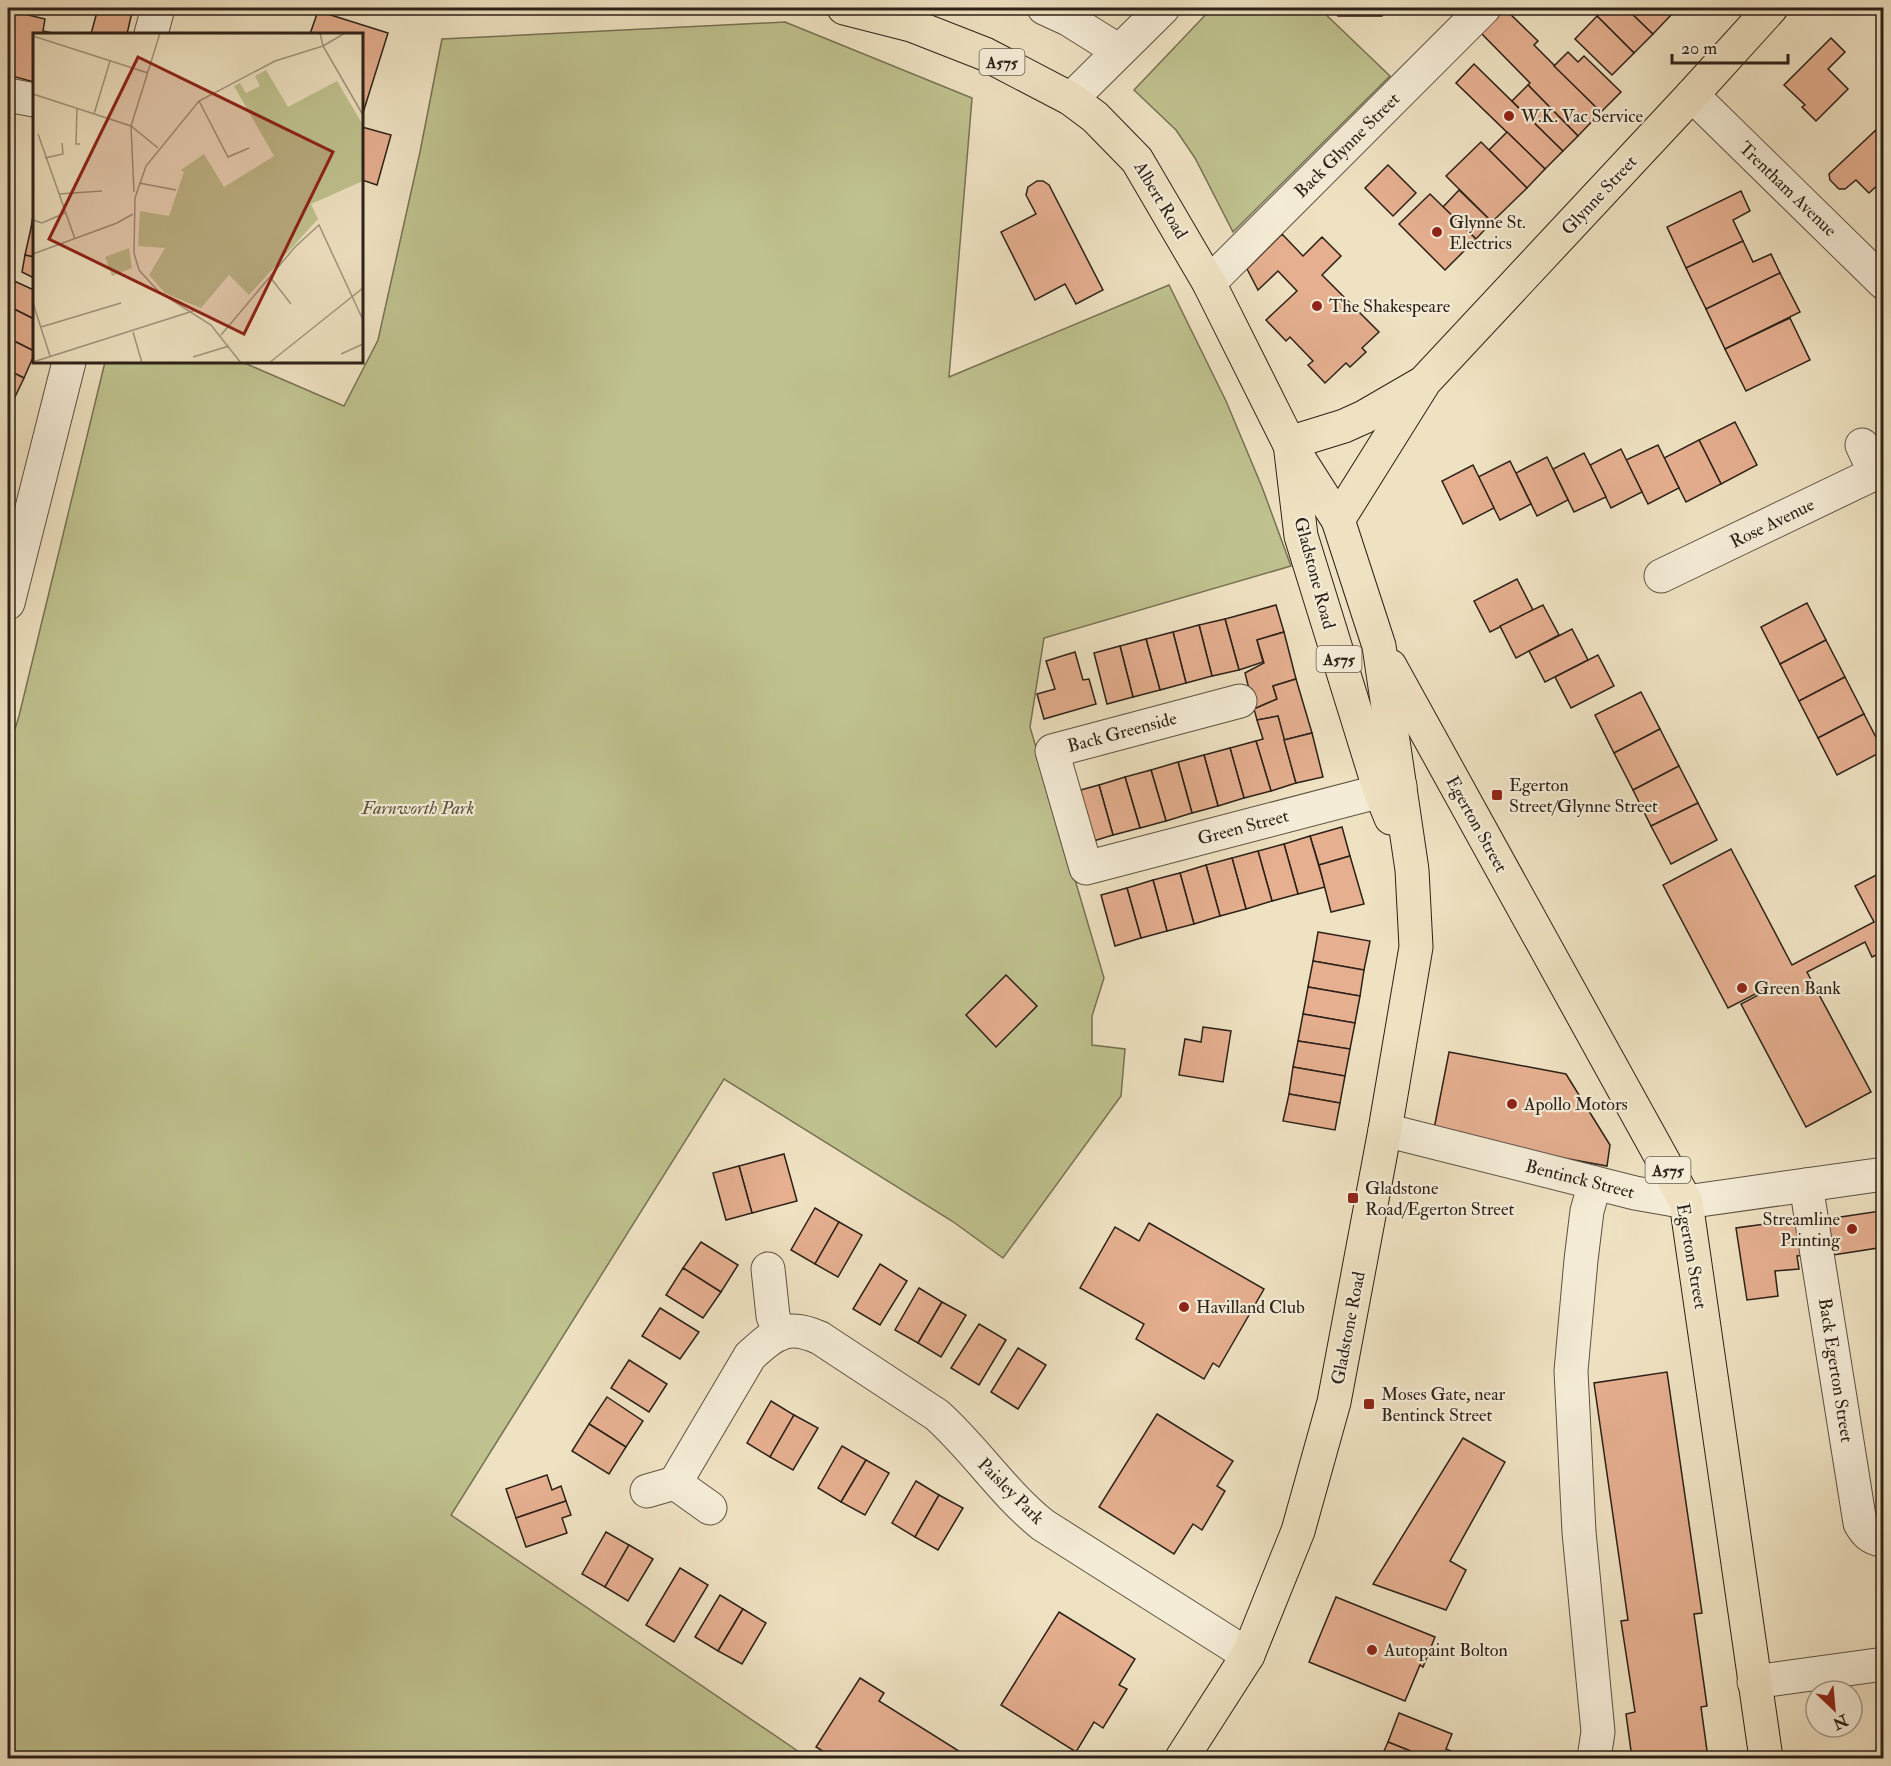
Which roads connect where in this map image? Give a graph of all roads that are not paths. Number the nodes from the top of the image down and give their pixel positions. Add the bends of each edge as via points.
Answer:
1 (158, 8) edge
2 (844, 8) edge
3 (1044, 8) edge
4 (1163, 8) edge
5 (1484, 8) edge
6 (1769, 8) edge
7 (151, 33) edge
8 (1119, 51) junction
9 (8, 94) edge
10 (1692, 95) junction
11 (1071, 99) junction
12 (33, 100) edge
13 (1878, 266) edge
14 (1209, 283) junction
15 (69, 363) edge
16 (1425, 381) junction
17 (1289, 443) junction
18 (1874, 463) edge
19 (1338, 520) junction
20 (14, 545) edge
21 (1661, 576) dead end
22 (8, 603) edge
23 (1379, 646) junction
24 (1240, 701) dead end
25 (1390, 788) junction
26 (1086, 868) joint
27 (1385, 1130) junction
28 (1884, 1174) edge
29 (1595, 1183) junction
30 (1806, 1185) junction
31 (1686, 1202) junction
32 (768, 1269) dead end
33 (780, 1334) junction
34 (710, 1508) dead end
35 (1884, 1541) edge
36 (1248, 1655) junction
37 (1884, 1664) edge
38 (1754, 1682) junction
39 (1182, 1758) edge
40 (1594, 1758) edge
41 (1766, 1758) edge

1 - 7 street
2 - 11 main road, Albert Road / A575 via 911,24 985,54
3 - 8 street
4 - 8 street
5 - 14 street, Back Glynne Street
6 - 10 main road, Glynne Street
8 - 11 street
9 - 12 street
10 - 13 street, Trentham Avenue
10 - 16 main road, Glynne Street
11 - 14 main road, Albert Road / A575 via 1095,117 1137,160
14 - 17 main road, Albert Road / A575
15 - 20 street
16 - 17 main road, Glynne Street via 1364,417
16 - 19 main road, Glynne Street
17 - 19 main road, A575
17 - 25 main road, Gladstone Road / A575 via 1301,536
18 - 21 street, Rose Avenue
19 - 23 main road, A575
20 - 22 street
23 - 25 main road, Gladstone Road / A575
23 - 31 main road, Egerton Street / A575
24 - 26 street, Back Greenside via 1052,751
25 - 26 street, Green Street
25 - 27 main road, Gladstone Road / A575 via 1412,870 1416,947
27 - 29 street, Bentinck Street
27 - 36 main road, Gladstone Road / A575 via 1334,1402 1298,1531
28 - 30 street, Bentinck Street
29 - 31 street, Bentinck Street
29 - 40 street via 1587,1210 1571,1371 1579,1532 1598,1732
30 - 31 street, Bentinck Street
30 - 35 street, Back Egerton Street via 1860,1523 1871,1538
31 - 38 main road, Egerton Street / A575
32 - 33 street via 773,1316
33 - 34 street via 750,1356 661,1487
33 - 36 street, Paisley Park via 787,1330 804,1331 820,1338 937,1415 1043,1525
36 - 39 main road, Gladstone Road / A575
37 - 38 street
38 - 41 main road, Egerton Street / A575

